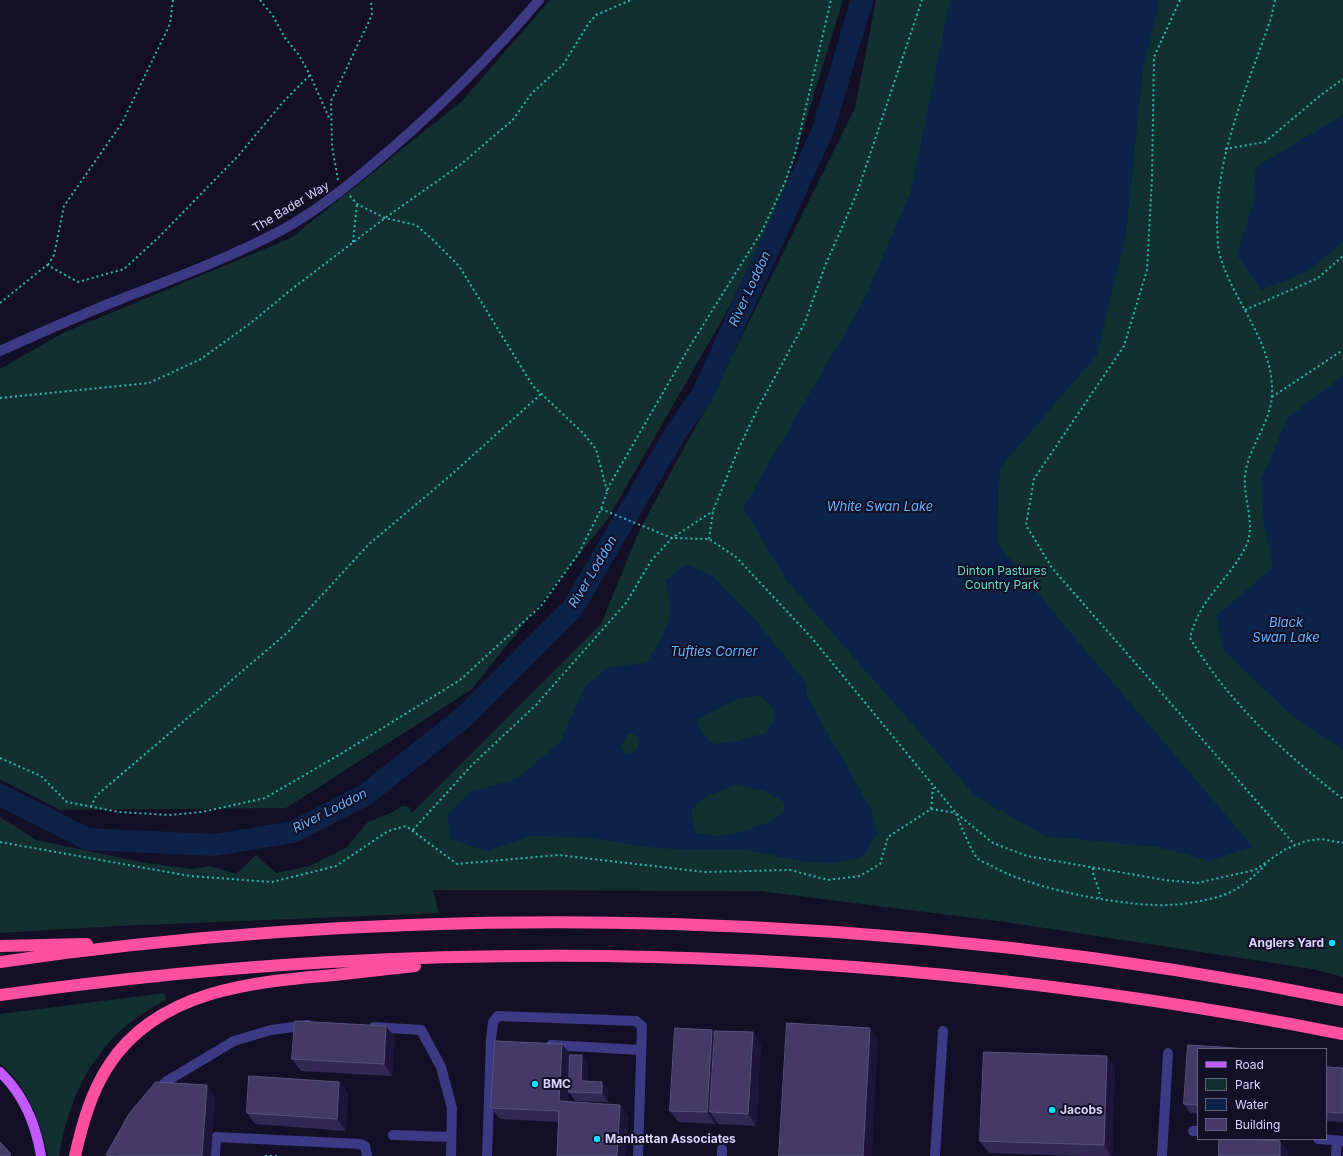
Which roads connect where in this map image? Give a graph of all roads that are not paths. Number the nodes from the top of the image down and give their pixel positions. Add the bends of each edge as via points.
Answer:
1 (539, 0) edge
2 (0, 351) edge
3 (139, 945) junction
4 (0, 946) edge
5 (498, 957) junction
6 (0, 962) edge
7 (0, 995) edge
8 (1343, 1000) edge
9 (316, 1024) edge
10 (362, 1026) edge
11 (943, 1031) dead end
12 (1343, 1034) edge
13 (538, 1044) edge
14 (641, 1050) junction
15 (1168, 1053) dead end
16 (0, 1072) edge
17 (146, 1102) edge
18 (393, 1134) dead end
19 (451, 1137) junction
20 (1327, 1139) edge
21 (1340, 1140) edge
22 (41, 1156) edge
23 (75, 1156) edge
24 (215, 1156) edge
25 (367, 1156) edge
26 (451, 1156) edge
27 (487, 1156) edge
28 (638, 1156) edge
29 (935, 1156) edge
30 (1162, 1156) edge
31 (1336, 1156) edge

1 - 2 street, The Bader Way via 512,32 418,126 345,190 281,230 210,264
3 - 4 highway
3 - 6 highway
3 - 8 highway via 327,930 459,924 716,926 865,935 1002,948 1214,977
5 - 7 highway via 250,967
5 - 12 highway via 692,958 913,972 1041,985 1224,1012
5 - 23 highway via 252,984 206,996 172,1009 144,1027 108,1066 91,1101
9 - 17 street via 271,1030 234,1041 167,1081
10 - 19 street via 421,1030 441,1067 452,1108
11 - 29 street
13 - 14 street
14 - 27 street via 642,1026 636,1021 498,1016 493,1022 495,1042
14 - 28 street
15 - 30 street
16 - 22 main road via 27,1109 38,1138
18 - 19 street
19 - 26 street
20 - 21 street
21 - 31 street
24 - 25 street via 216,1136 360,1144 364,1146

